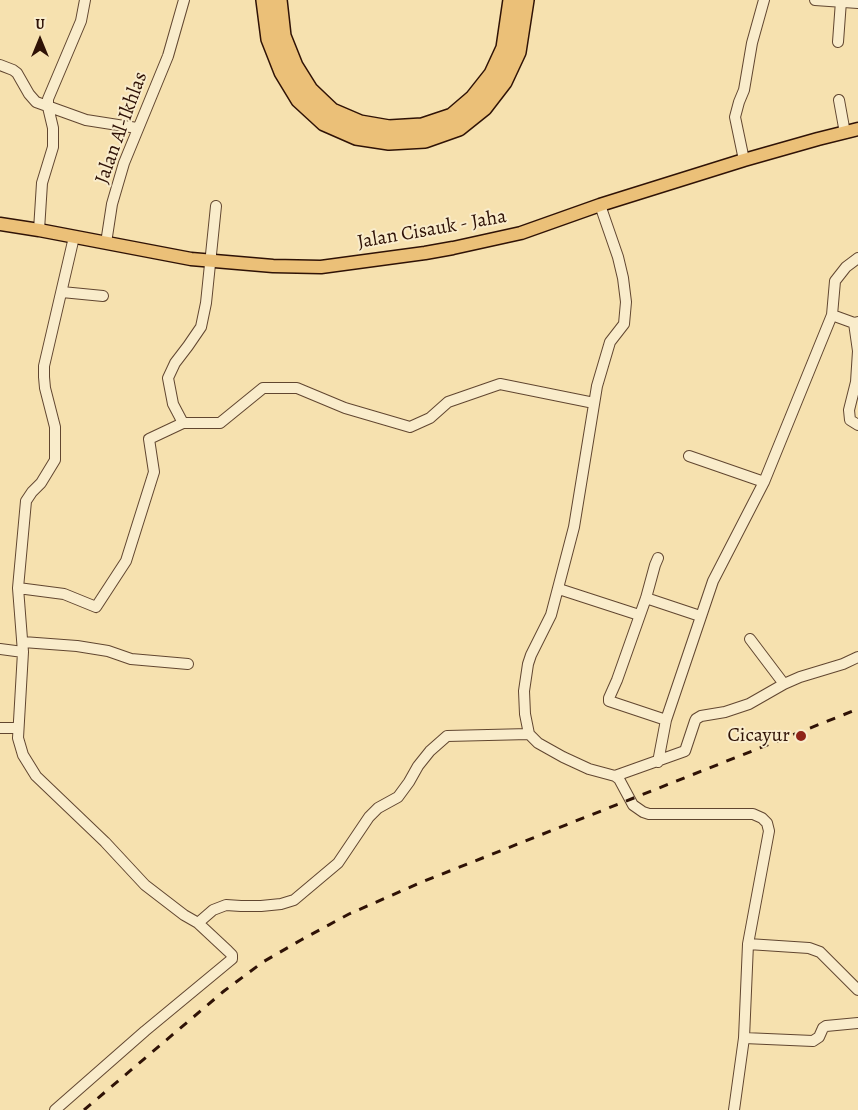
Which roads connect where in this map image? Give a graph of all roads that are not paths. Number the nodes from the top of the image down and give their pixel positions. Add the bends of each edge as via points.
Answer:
1 (85, 0) edge
2 (184, 0) edge
3 (264, 0) edge
4 (279, 0) edge
5 (511, 0) edge
6 (526, 0) edge
7 (764, 0) edge
8 (814, 0) edge
9 (841, 1) edge
10 (858, 3) edge
11 (838, 42) dead end
12 (0, 65) edge
13 (840, 100) dead end
14 (48, 107) junction
15 (137, 128) junction
16 (852, 131) edge
17 (744, 160) junction
18 (600, 205) junction
19 (216, 206) dead end
20 (0, 224) edge
21 (39, 230) junction
22 (74, 237) junction
23 (106, 243) junction
24 (858, 258) edge
25 (210, 260) junction
26 (62, 292) junction
27 (102, 296) dead end
28 (832, 315) junction
29 (856, 322) edge
30 (858, 352) edge
31 (594, 403) junction
32 (183, 423) junction
33 (858, 425) edge
34 (689, 456) dead end
35 (764, 482) junction
36 (658, 558) dead end
37 (18, 588) junction
38 (559, 589) junction
39 (646, 598) junction
40 (639, 615) junction
41 (700, 616) junction
42 (750, 638) dead end
43 (23, 647) junction
44 (0, 649) edge
45 (858, 657) edge
46 (188, 664) dead end
47 (784, 684) junction
48 (666, 720) junction
49 (0, 728) edge
50 (18, 728) junction
51 (529, 734) junction
52 (658, 762) junction
53 (615, 776) junction
54 (198, 923) junction
55 (748, 944) junction
56 (858, 990) edge
57 (858, 1023) edge
58 (744, 1038) junction
59 (55, 1110) edge
60 (734, 1110) edge

1 - 14 street via 81,21 50,93
2 - 15 street, Jalan Al-Ikhlas via 168,56
3 - 6 highway via 269,39 282,72 299,100 324,123 356,137 388,142 425,140 459,128 484,108 504,82 518,52
4 - 5 highway via 283,36 295,66 310,90 332,111 360,123 390,128 422,126 452,116 473,98 492,74 504,48
7 - 17 street via 735,117
8 - 9 street
9 - 10 street
9 - 11 street
12 - 14 street via 14,70 36,102
13 - 16 street
14 - 15 street via 86,120
14 - 21 street via 53,147 42,183
15 - 23 street, Jalan Al-Ikhlas via 112,204
16 - 17 main road, Jalan Cisauk - Jaha
17 - 18 main road, Jalan Cisauk - Jaha
18 - 25 main road, Jalan Cisauk - Jaha via 520,233 425,253 321,267
18 - 31 street via 618,257 626,302 624,324 610,342
19 - 25 street
20 - 21 main road, Jalan Cisauk - Jaha
21 - 22 main road, Jalan Cisauk - Jaha
22 - 23 main road, Jalan Cisauk - Jaha
22 - 26 street
23 - 25 main road, Jalan Cisauk - Jaha
24 - 28 street via 835,281
25 - 32 street via 201,327 175,362 168,378 173,404
26 - 27 street
26 - 37 street via 44,366 55,426 55,460 26,501
28 - 29 street
28 - 35 street
29 - 30 street
30 - 33 street via 856,382 849,410 850,420
31 - 32 street via 500,384 448,402 430,418 410,427 344,408 297,388 263,388 220,423
31 - 38 street via 574,527
32 - 37 street via 149,439 154,472 132,543 126,561 96,608 64,594
34 - 35 street
35 - 41 street via 713,581
36 - 39 street
37 - 43 street
38 - 40 street
38 - 51 street via 551,615 528,664 524,692
39 - 40 street
39 - 41 street
40 - 48 street via 609,701
41 - 48 street
42 - 47 street
43 - 44 street
43 - 46 street via 77,646 131,659
43 - 50 street
45 - 47 street
47 - 52 street via 749,704 696,719 685,751
48 - 52 street
49 - 50 street
50 - 54 street via 23,755 36,776 145,885
51 - 53 street via 563,757
51 - 54 street via 447,736 430,751 398,797 369,817 338,863 294,900 261,906 226,904
52 - 53 street
53 - 55 street via 633,805 642,812 753,814 767,823 769,831
54 - 59 street via 232,955 232,959
55 - 56 street via 809,948 820,952
55 - 58 street
57 - 58 street via 826,1026 813,1041
58 - 60 street

